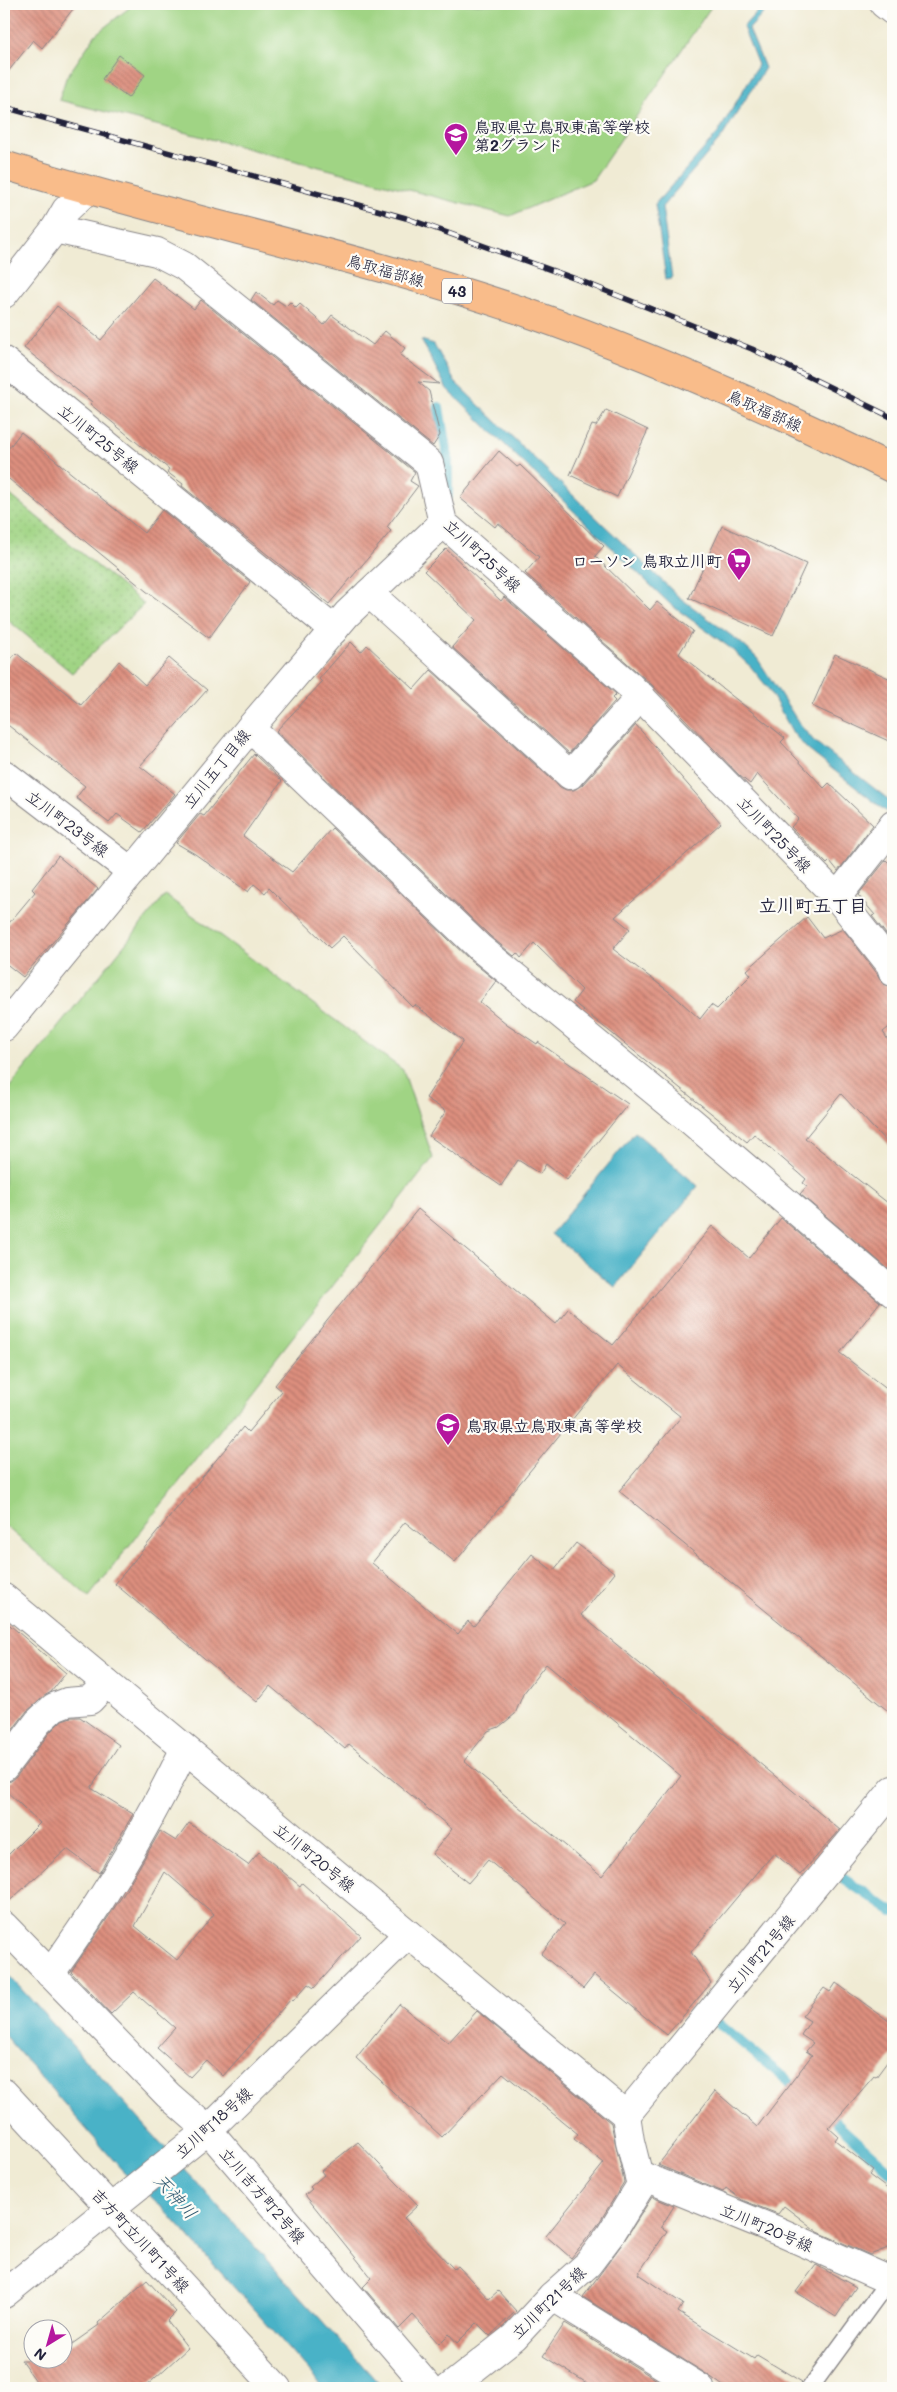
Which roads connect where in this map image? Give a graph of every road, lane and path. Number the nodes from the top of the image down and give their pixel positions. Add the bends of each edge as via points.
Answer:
1 (884, 4) edge
2 (893, 12) edge
3 (4, 165) edge
4 (86, 190) junction
5 (56, 229) junction
6 (4, 294) edge
7 (4, 361) edge
8 (893, 469) edge
9 (443, 522) junction
10 (369, 593) junction
11 (334, 630) junction
12 (641, 696) junction
13 (250, 728) junction
14 (4, 774) edge
15 (893, 825) edge
16 (132, 872) junction
17 (837, 898) junction
18 (893, 972) edge
19 (4, 1027) edge
20 (893, 1293) edge
21 (4, 1598) edge
22 (106, 1683) junction
23 (184, 1750) junction
24 (4, 1767) edge
25 (893, 1790) edge
26 (4, 1926) edge
27 (408, 1934) junction
28 (50, 1974) junction
29 (4, 2093) edge
30 (626, 2115) junction
31 (200, 2136) junction
32 (640, 2175) junction
33 (117, 2204) junction
34 (891, 2281) edge
35 (4, 2294) edge
36 (552, 2296) junction
37 (277, 2388) edge
38 (429, 2388) edge
39 (449, 2388) edge
40 (700, 2388) edge
41 (810, 2388) edge

1 - 2 street
3 - 4 main road, 鳥取福部線 / 43
4 - 5 street via 66,210
4 - 8 main road, 鳥取福部線 / 43 via 398,273 528,313 764,409
5 - 6 street
5 - 9 street, 立川町25号線 via 157,252 184,266 429,464
7 - 11 street, 立川町25号線
9 - 10 street, 立川五丁目線
9 - 12 street, 立川町25号線
10 - 11 street, 立川五丁目線
10 - 12 street via 570,775
11 - 13 street, 立川五丁目線
12 - 17 street, 立川町25号線
13 - 16 street, 立川五丁目線
13 - 20 street via 480,948 691,1121
14 - 16 street, 立川町23号線
15 - 17 street
16 - 19 street, 立川五丁目線
17 - 18 street
21 - 22 street, 立川町20号線
22 - 23 street, 立川町20号線
22 - 24 street via 90,1700 54,1706
23 - 27 street, 立川町20号線
23 - 28 street via 147,1824 102,1899
25 - 30 street, 立川町21号線
26 - 28 street, 立川吉方町2号線
27 - 30 street, 立川町20号線
27 - 31 street, 立川町18号線
28 - 31 street, 立川吉方町2号線 via 168,2095
29 - 33 street, 吉方町立川町1号線
30 - 32 street
31 - 33 street, 立川町18号線
31 - 38 street, 立川吉方町2号線
32 - 34 street, 立川町20号線
32 - 36 street, 立川町21号線 via 642,2185 610,2235 588,2264
33 - 35 street, 立川町18号線
33 - 37 street, 吉方町立川町1号線
34 - 41 lane
36 - 39 street, 立川町21号線 via 514,2337
36 - 40 street

